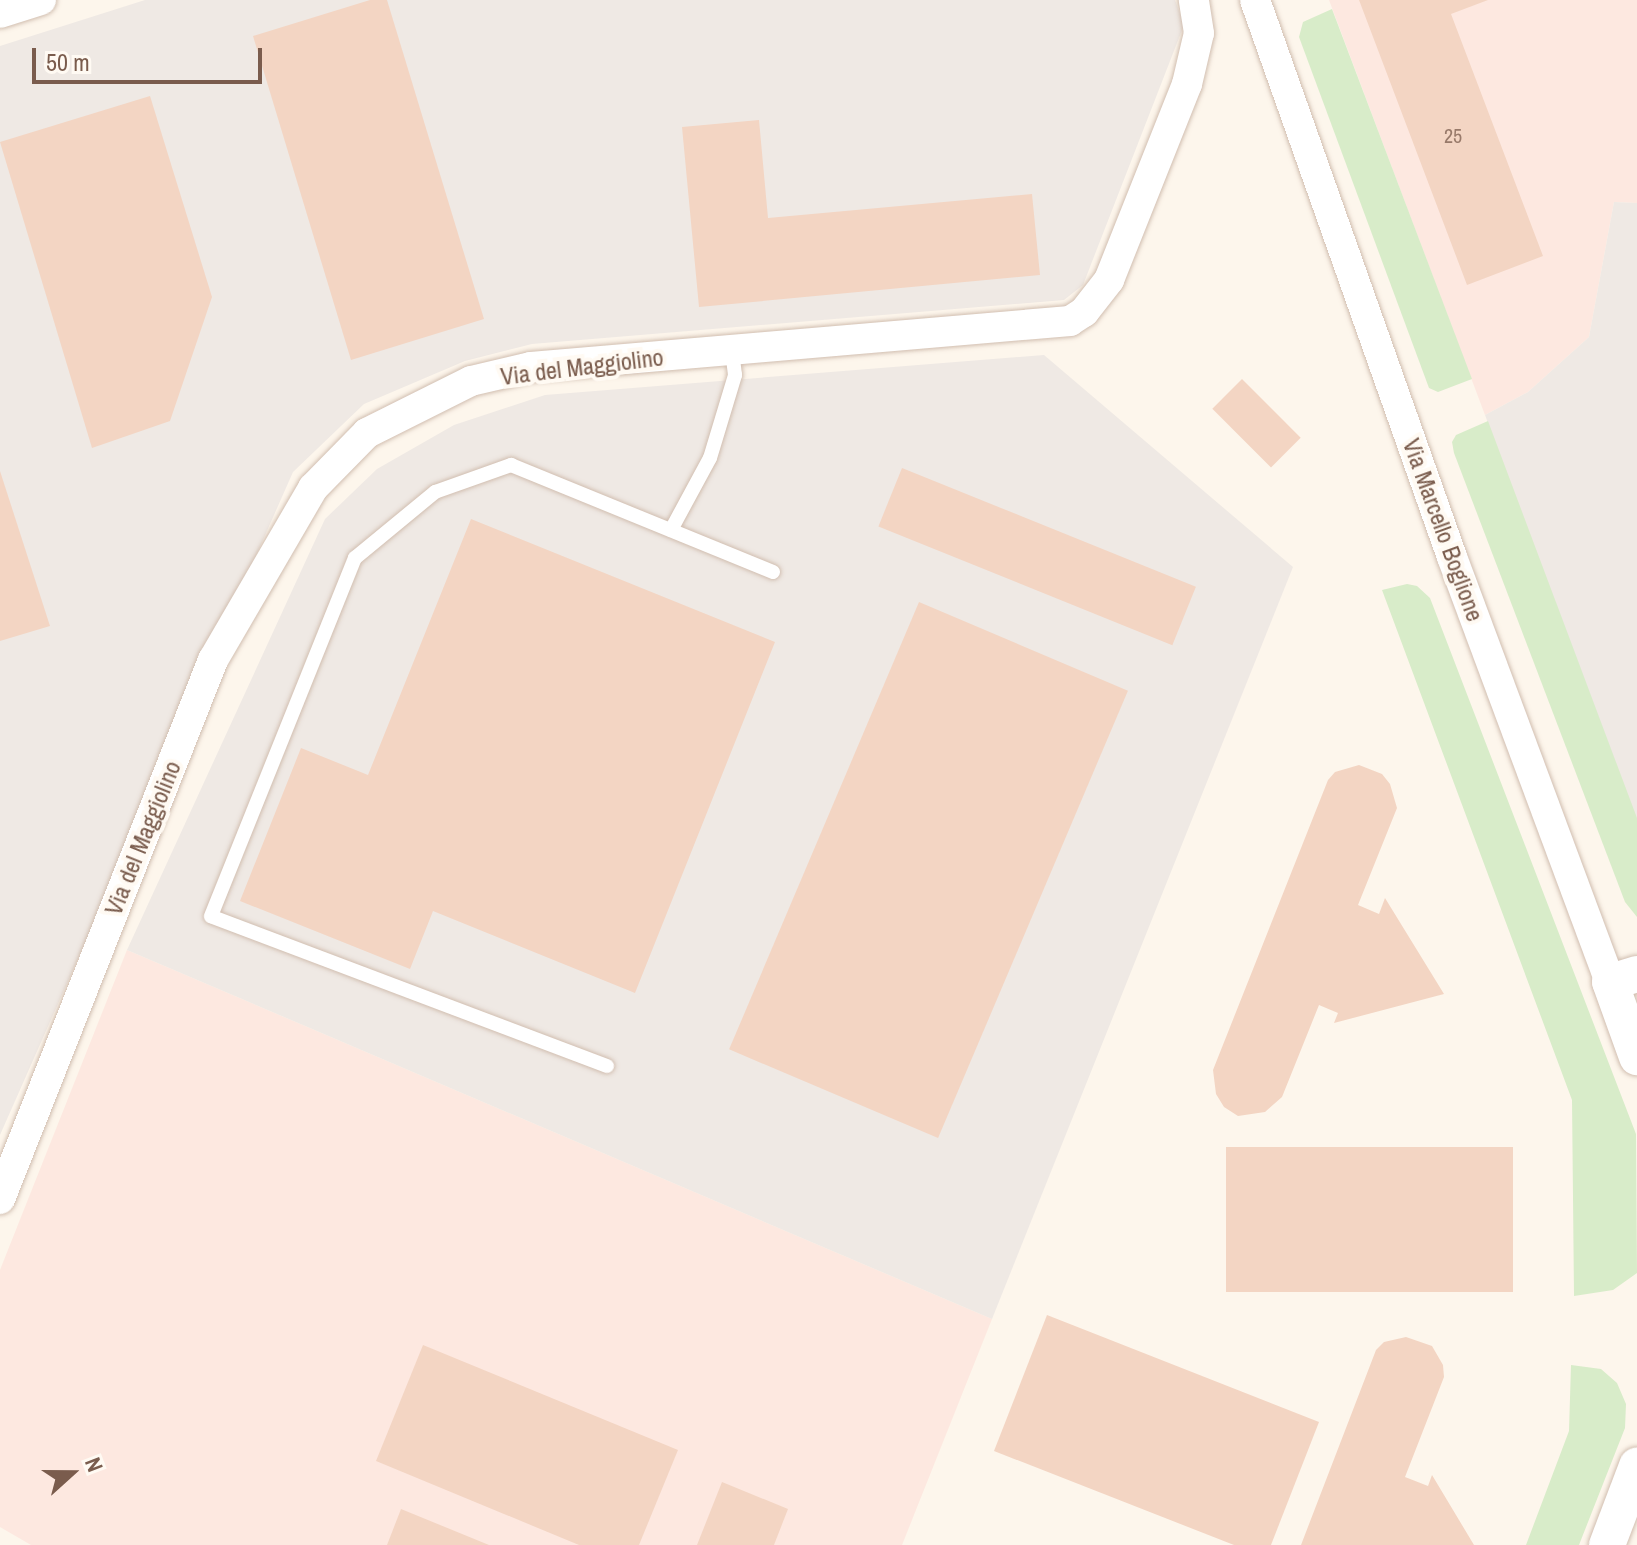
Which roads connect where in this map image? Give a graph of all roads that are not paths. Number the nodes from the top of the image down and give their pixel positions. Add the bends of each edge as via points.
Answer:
1 (41, 0) edge
2 (1194, 0) edge
3 (1255, 0) edge
4 (0, 13) edge
5 (732, 351) junction
6 (671, 530) junction
7 (773, 572) dead end
8 (1623, 978) edge
9 (1637, 1057) edge
10 (607, 1066) dead end
11 (0, 1199) edge
12 (1637, 1466) edge
13 (1607, 1545) edge

1 - 4 street
2 - 5 street, Via del Maggiolino via 1199,33 1187,84 1115,269 1084,312 1070,321 1003,330
3 - 8 street, Via Marcello Boglione via 1447,544
5 - 6 lane via 735,375 710,458
5 - 11 street, Via del Maggiolino via 531,367 471,381 367,433 313,488 213,660
6 - 7 lane
6 - 10 lane via 511,465 435,492 355,558 211,916
8 - 9 street, Via Marcello Boglione
12 - 13 street

